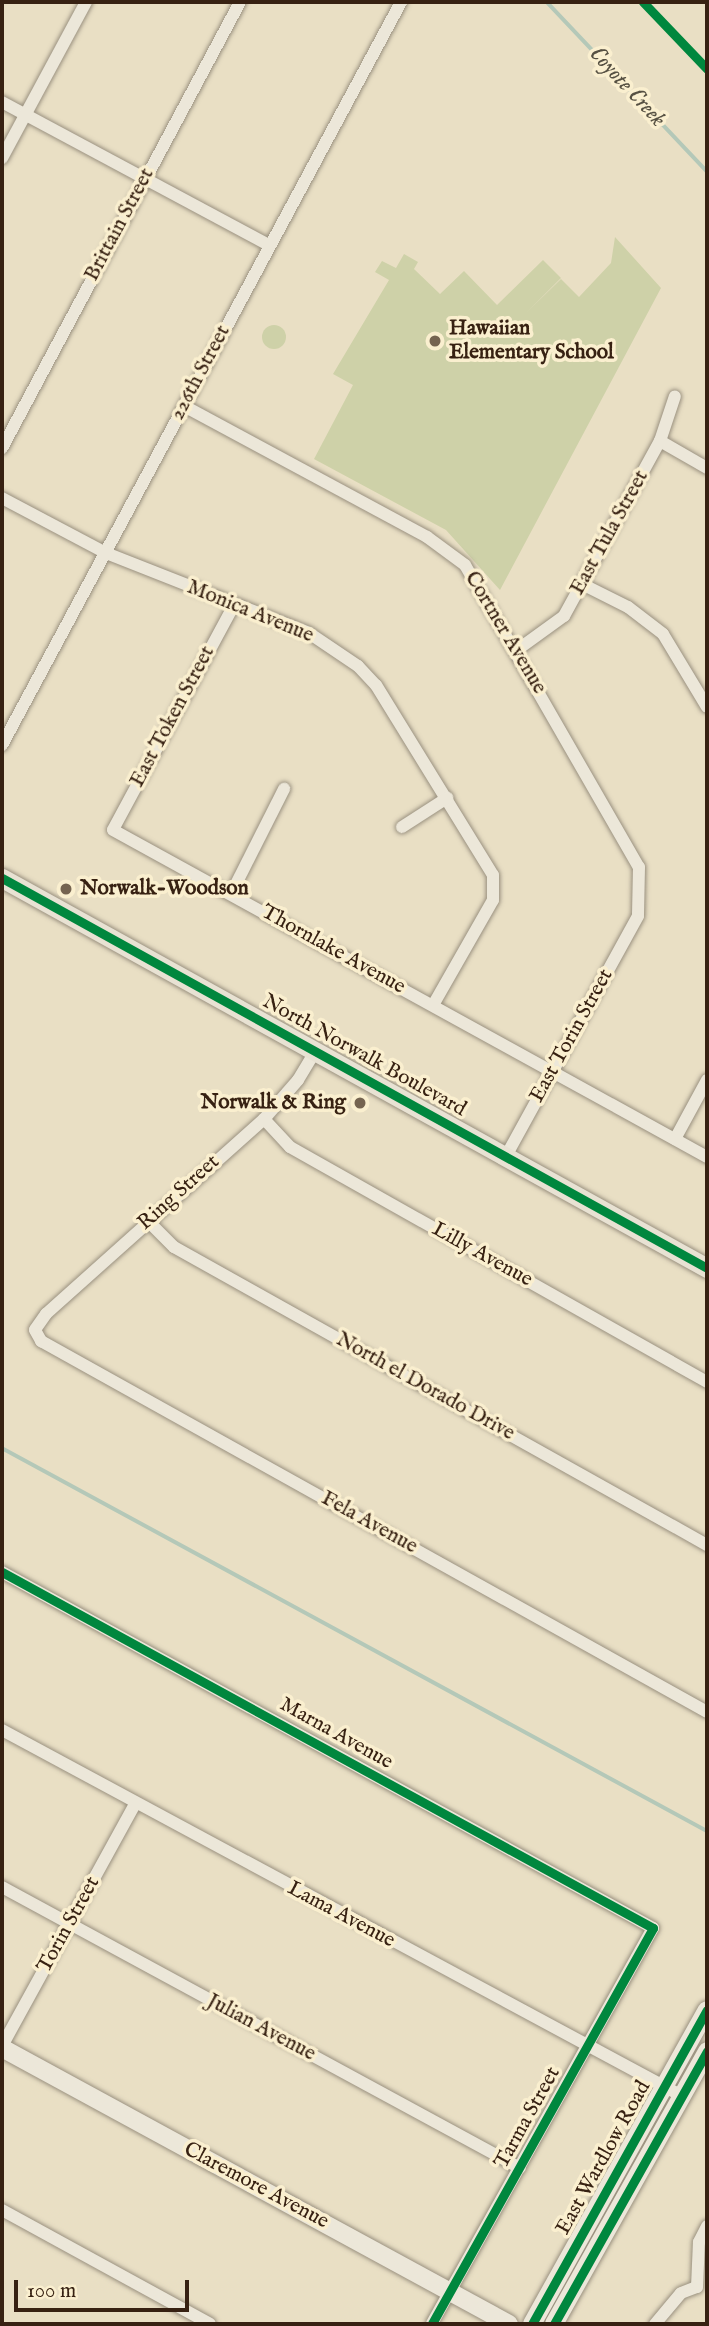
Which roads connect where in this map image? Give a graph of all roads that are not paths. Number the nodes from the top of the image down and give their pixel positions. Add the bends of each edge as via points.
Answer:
1 (86, 2) edge
2 (240, 2) edge
3 (401, 2) edge
4 (2, 102) edge
5 (25, 115) junction
6 (2, 158) edge
7 (145, 179) junction
8 (269, 245) junction
9 (675, 396) dead end
10 (184, 406) junction
11 (660, 441) junction
12 (2, 448) edge
13 (707, 468) edge
14 (2, 498) edge
15 (106, 553) junction
16 (582, 584) junction
17 (234, 605) junction
18 (517, 650) junction
19 (707, 707) edge
20 (2, 745) edge
21 (284, 789) dead end
22 (447, 798) junction
23 (402, 827) dead end
24 (113, 830) joint
25 (2, 878) edge
26 (232, 894) junction
27 (638, 916) joint
28 (433, 1005) junction
29 (316, 1050) junction
30 (553, 1071) junction
31 (707, 1080) edge
32 (264, 1119) junction
33 (675, 1139) junction
34 (506, 1156) junction
35 (707, 1157) edge
36 (148, 1221) junction
37 (707, 1268) edge
38 (35, 1330) joint
39 (707, 1382) edge
40 (707, 1545) edge
41 (2, 1572) edge
42 (707, 1712) edge
43 (2, 1730) edge
44 (135, 1804) junction
45 (2, 1887) edge
46 (69, 1924) junction
47 (653, 1928) joint
48 (707, 2010) edge
49 (2, 2047) edge
50 (587, 2047) junction
51 (707, 2051) edge
52 (664, 2086) junction
53 (682, 2096) junction
54 (520, 2168) junction
55 (2, 2210) edge
56 (707, 2226) edge
57 (702, 2287) edge
58 (450, 2291) junction
59 (211, 2324) edge
60 (432, 2324) edge
61 (509, 2324) edge
62 (532, 2324) edge
63 (554, 2324) edge
64 (655, 2324) edge

1 - 5 street
2 - 7 street, Brittain Street
3 - 8 street, 226th Street
4 - 5 street
5 - 6 street
5 - 7 street
7 - 8 street
7 - 12 street, Brittain Street
8 - 10 street, 226th Street
9 - 11 street, East Tula Street
10 - 15 street, 226th Street
10 - 18 street, Cortner Avenue via 441,545 465,565
11 - 13 street
11 - 16 street, East Tula Street
14 - 15 street, Monica Avenue
15 - 17 street, Monica Avenue
15 - 20 street, 226th Street
16 - 18 street, East Tula Street via 564,616
16 - 19 street via 628,607 663,634
17 - 22 street, Monica Avenue via 309,633 358,666 376,685
17 - 24 street, East Token Street
18 - 27 street, Cortner Avenue via 639,867
21 - 26 street
22 - 23 street
22 - 28 street, Monica Avenue via 494,874 493,900
24 - 26 street, Thornlake Avenue
25 - 29 main road, North Norwalk Boulevard
26 - 28 street, Thornlake Avenue
27 - 30 street, East Torin Street
28 - 30 street, Thornlake Avenue
29 - 32 street, Ring Street
29 - 34 main road, North Norwalk Boulevard
30 - 33 street, Thornlake Avenue
30 - 34 street, East Torin Street
31 - 33 street
32 - 36 street, Ring Street
32 - 39 street, Lilly Avenue via 290,1147
33 - 35 street, Thornlake Avenue
34 - 37 main road, North Norwalk Boulevard
36 - 38 street, Ring Street via 46,1314
36 - 40 street, North el Dorado Drive via 174,1247
38 - 42 street, Fela Avenue via 41,1341
41 - 47 street, Marna Avenue
43 - 44 street, Lama Avenue
44 - 46 street, Torin Street
44 - 50 street, Lama Avenue
45 - 46 street, Julian Avenue
46 - 49 street, Torin Street
46 - 54 street, Julian Avenue
47 - 50 street, Tarma Street
48 - 52 main road, East Wardlow Road
49 - 58 main road, Claremore Avenue
50 - 52 street, Lama Avenue
50 - 54 street, Tarma Street
51 - 53 main road, East Wardlow Road
52 - 53 street, Lama Avenue
52 - 62 main road, East Wardlow Road
53 - 63 main road, East Wardlow Road
54 - 58 street, Tarma Street
55 - 59 street
56 - 57 street via 699,2242
57 - 64 street via 681,2293
58 - 60 street, Tarma Street
58 - 61 main road, Claremore Avenue

